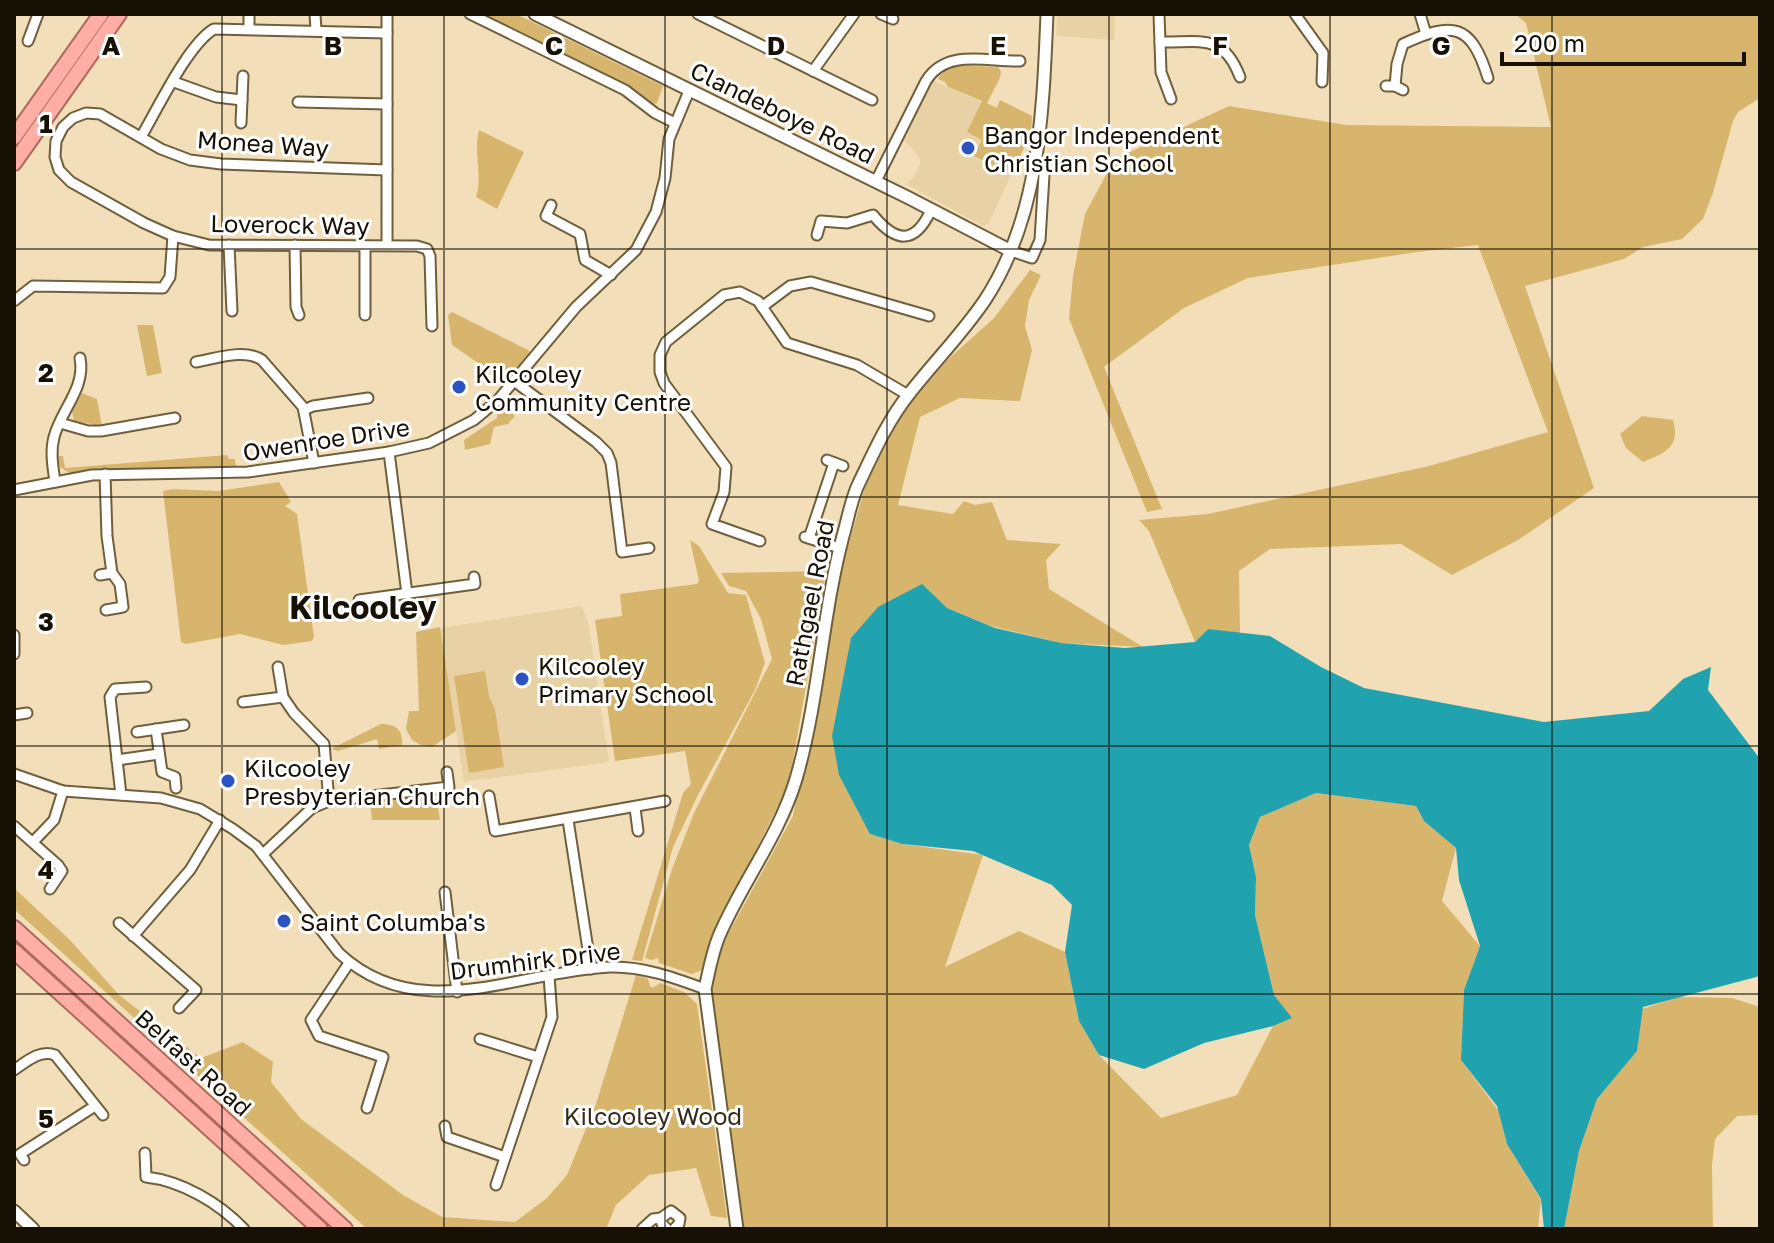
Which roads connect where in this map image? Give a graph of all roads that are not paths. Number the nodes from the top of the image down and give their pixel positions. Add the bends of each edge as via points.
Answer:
1 (38, 14) edge
2 (101, 14) edge
3 (119, 14) edge
4 (249, 14) edge
5 (315, 14) edge
6 (387, 14) edge
7 (470, 14) edge
8 (535, 14) edge
9 (698, 14) edge
10 (854, 14) edge
11 (881, 14) edge
12 (1047, 14) edge
13 (1159, 14) edge
14 (1295, 14) edge
15 (1420, 14) edge
16 (893, 19) dead end
17 (249, 28) junction
18 (316, 30) junction
19 (387, 33) junction
20 (1426, 34) junction
21 (28, 41) dead end
22 (1160, 42) junction
23 (1020, 61) dead end
24 (1007, 62) junction
25 (813, 71) junction
26 (1007, 73) dead end
27 (243, 76) dead end
28 (1318, 76) dead end
29 (1240, 77) dead end
30 (1488, 78) dead end
31 (174, 82) junction
32 (1180, 86) dead end
33 (1395, 87) dead end
34 (689, 91) junction
35 (242, 100) junction
36 (872, 100) dead end
37 (298, 102) dead end
38 (387, 104) junction
39 (241, 123) dead end
40 (675, 123) junction
41 (14, 137) edge
42 (141, 137) junction
43 (14, 163) edge
44 (387, 170) junction
45 (1044, 175) dead end
46 (876, 181) junction
47 (551, 205) dead end
48 (931, 210) junction
49 (817, 235) dead end
50 (173, 236) junction
51 (229, 245) junction
52 (295, 245) junction
53 (387, 245) junction
54 (365, 246) junction
55 (1011, 251) junction
56 (611, 275) junction
57 (14, 301) edge
58 (762, 307) junction
59 (232, 311) dead end
60 (924, 311) dead end
61 (299, 315) dead end
62 (365, 315) dead end
63 (432, 326) dead end
64 (80, 358) dead end
65 (196, 362) dead end
66 (514, 381) junction
67 (908, 395) junction
68 (368, 398) dead end
69 (304, 410) junction
70 (175, 418) dead end
71 (60, 423) junction
72 (389, 452) junction
73 (314, 463) junction
74 (835, 463) dead end
75 (105, 474) junction
76 (55, 482) junction
77 (14, 490) edge
78 (760, 541) dead end
79 (649, 548) dead end
80 (840, 548) junction
81 (112, 573) junction
82 (100, 575) dead end
83 (474, 577) dead end
84 (407, 594) junction
85 (359, 600) dead end
86 (106, 610) dead end
87 (14, 635) edge
88 (14, 654) edge
89 (278, 667) dead end
90 (146, 687) dead end
91 (283, 697) junction
92 (243, 702) dead end
93 (184, 725) dead end
94 (156, 729) junction
95 (137, 732) dead end
96 (159, 754) junction
97 (117, 760) junction
98 (447, 772) dead end
99 (14, 774) edge
100 (176, 788) dead end
101 (63, 791) junction
102 (121, 795) junction
103 (489, 796) dead end
104 (329, 801) junction
105 (665, 801) dead end
106 (635, 808) junction
107 (220, 820) junction
108 (568, 820) junction
109 (14, 826) edge
110 (638, 831) dead end
111 (33, 842) junction
112 (263, 854) junction
113 (50, 889) dead end
114 (445, 892) dead end
115 (119, 923) dead end
116 (14, 928) edge
117 (133, 936) junction
118 (14, 951) edge
119 (349, 963) junction
120 (591, 969) junction
121 (549, 976) junction
122 (705, 989) junction
123 (457, 992) junction
124 (179, 1008) dead end
125 (480, 1039) dead end
126 (538, 1057) junction
127 (14, 1070) edge
128 (95, 1106) junction
129 (367, 1108) dead end
130 (103, 1115) dead end
131 (445, 1126) dead end
132 (145, 1153) dead end
133 (505, 1157) junction
134 (24, 1160) dead end
135 (496, 1185) dead end
136 (14, 1211) edge
137 (661, 1218) junction
138 (33, 1229) edge
139 (244, 1229) edge
140 (320, 1229) edge
141 (345, 1229) edge
142 (642, 1229) edge
143 (667, 1229) edge
144 (674, 1229) edge
145 (737, 1229) edge

1 - 21 street
2 - 41 highway
3 - 43 highway
4 - 17 street
5 - 18 street
6 - 19 street
7 - 40 street via 625,90
8 - 34 street, Clandeboye Road
9 - 25 street
10 - 25 street
11 - 16 street
12 - 55 street, Rathgael Road via 1035,160
13 - 22 street
14 - 28 street via 1323,53
15 - 20 street
17 - 18 street
17 - 31 street via 221,28 204,35
18 - 19 street
19 - 38 street
20 - 30 street via 1450,29 1464,34 1476,46
20 - 33 street via 1403,44
22 - 29 street via 1210,42 1240,62
22 - 32 street via 1161,72 1169,94
23 - 24 street
24 - 26 street
24 - 46 street via 962,58 936,68
25 - 36 street
27 - 35 street
31 - 35 street
31 - 42 street
34 - 40 street, Owenroe Drive
34 - 46 street, Clandeboye Road
35 - 39 street
37 - 38 street
38 - 44 street
40 - 56 street, Owenroe Drive via 656,212 636,250
42 - 44 street, Monea Way via 190,160
42 - 50 street, Loverock Way via 111,118 86,113 63,127 55,157 71,182
44 - 53 street
45 - 55 street via 1040,240 1032,258
46 - 48 street, Clandeboye Road
47 - 56 street via 546,216 580,234 585,260
48 - 49 street via 925,232 895,236 873,215 847,223 821,221
48 - 55 street, Clandeboye Road
50 - 51 street, Loverock Way
50 - 57 street via 170,277 163,288 33,286
51 - 52 street, Loverock Way
51 - 59 street
52 - 54 street, Loverock Way
52 - 61 street
53 - 54 street, Loverock Way
53 - 63 street, Loverock Way via 427,249
54 - 62 street
55 - 67 street, Rathgael Road via 986,299
56 - 66 street, Owenroe Drive via 576,307
58 - 60 street via 790,286 811,282
58 - 67 street via 787,343 857,365
58 - 78 street via 746,293 724,295 670,338 660,355 664,383 726,467 724,492 712,524
64 - 71 street via 80,380
65 - 69 street via 255,356
66 - 72 street, Owenroe Drive via 474,420 429,443
66 - 79 street via 607,453 622,552
67 - 80 street, Rathgael Road via 857,487
68 - 69 street
69 - 73 street
70 - 71 street via 101,431
71 - 76 street via 51,451
72 - 73 street, Owenroe Drive
72 - 84 street
73 - 75 street, Owenroe Drive via 239,473
74 - 80 street via 806,537
75 - 76 street, Owenroe Drive
75 - 81 street
76 - 77 street, Owenroe Drive
80 - 122 street, Rathgael Road via 796,780 770,844 719,936
81 - 82 street
81 - 86 street via 120,584 123,607
83 - 84 street via 475,584
84 - 85 street
87 - 88 street
89 - 91 street
90 - 97 street via 111,691
91 - 92 street
91 - 104 street via 324,744
93 - 94 street
94 - 95 street
94 - 96 street
96 - 97 street
96 - 100 street via 162,772 175,777
97 - 102 street
98 - 104 street via 449,787
99 - 101 street, Drumhirk Drive
101 - 102 street, Drumhirk Drive
101 - 111 street via 54,820
102 - 107 street, Drumhirk Drive via 161,798
103 - 108 street via 495,831
104 - 112 street via 312,808
105 - 106 street
106 - 108 street
106 - 110 street
107 - 112 street, Drumhirk Drive
107 - 117 street via 190,870
108 - 120 street
109 - 111 street
111 - 113 street via 62,871
112 - 119 street, Drumhirk Drive
114 - 123 street
115 - 117 street
116 - 141 highway, Belfast Road
117 - 124 street via 196,990
118 - 140 highway, Belfast Road
119 - 123 street, Drumhirk Drive via 386,982 427,993
119 - 129 street via 311,1020 319,1036 383,1057
120 - 121 street, Drumhirk Drive
120 - 122 street, Drumhirk Drive via 634,968
121 - 123 street, Drumhirk Drive
121 - 126 street via 552,1017
122 - 145 street, Rathgael Road
125 - 126 street
126 - 133 street
127 - 128 street via 42,1054 55,1055
128 - 130 street
128 - 134 street via 20,1154
131 - 133 street via 447,1137
132 - 139 street via 146,1177 186,1187
133 - 135 street
136 - 138 street
137 - 142 street
137 - 143 street
137 - 144 street via 667,1211 676,1213 680,1221

